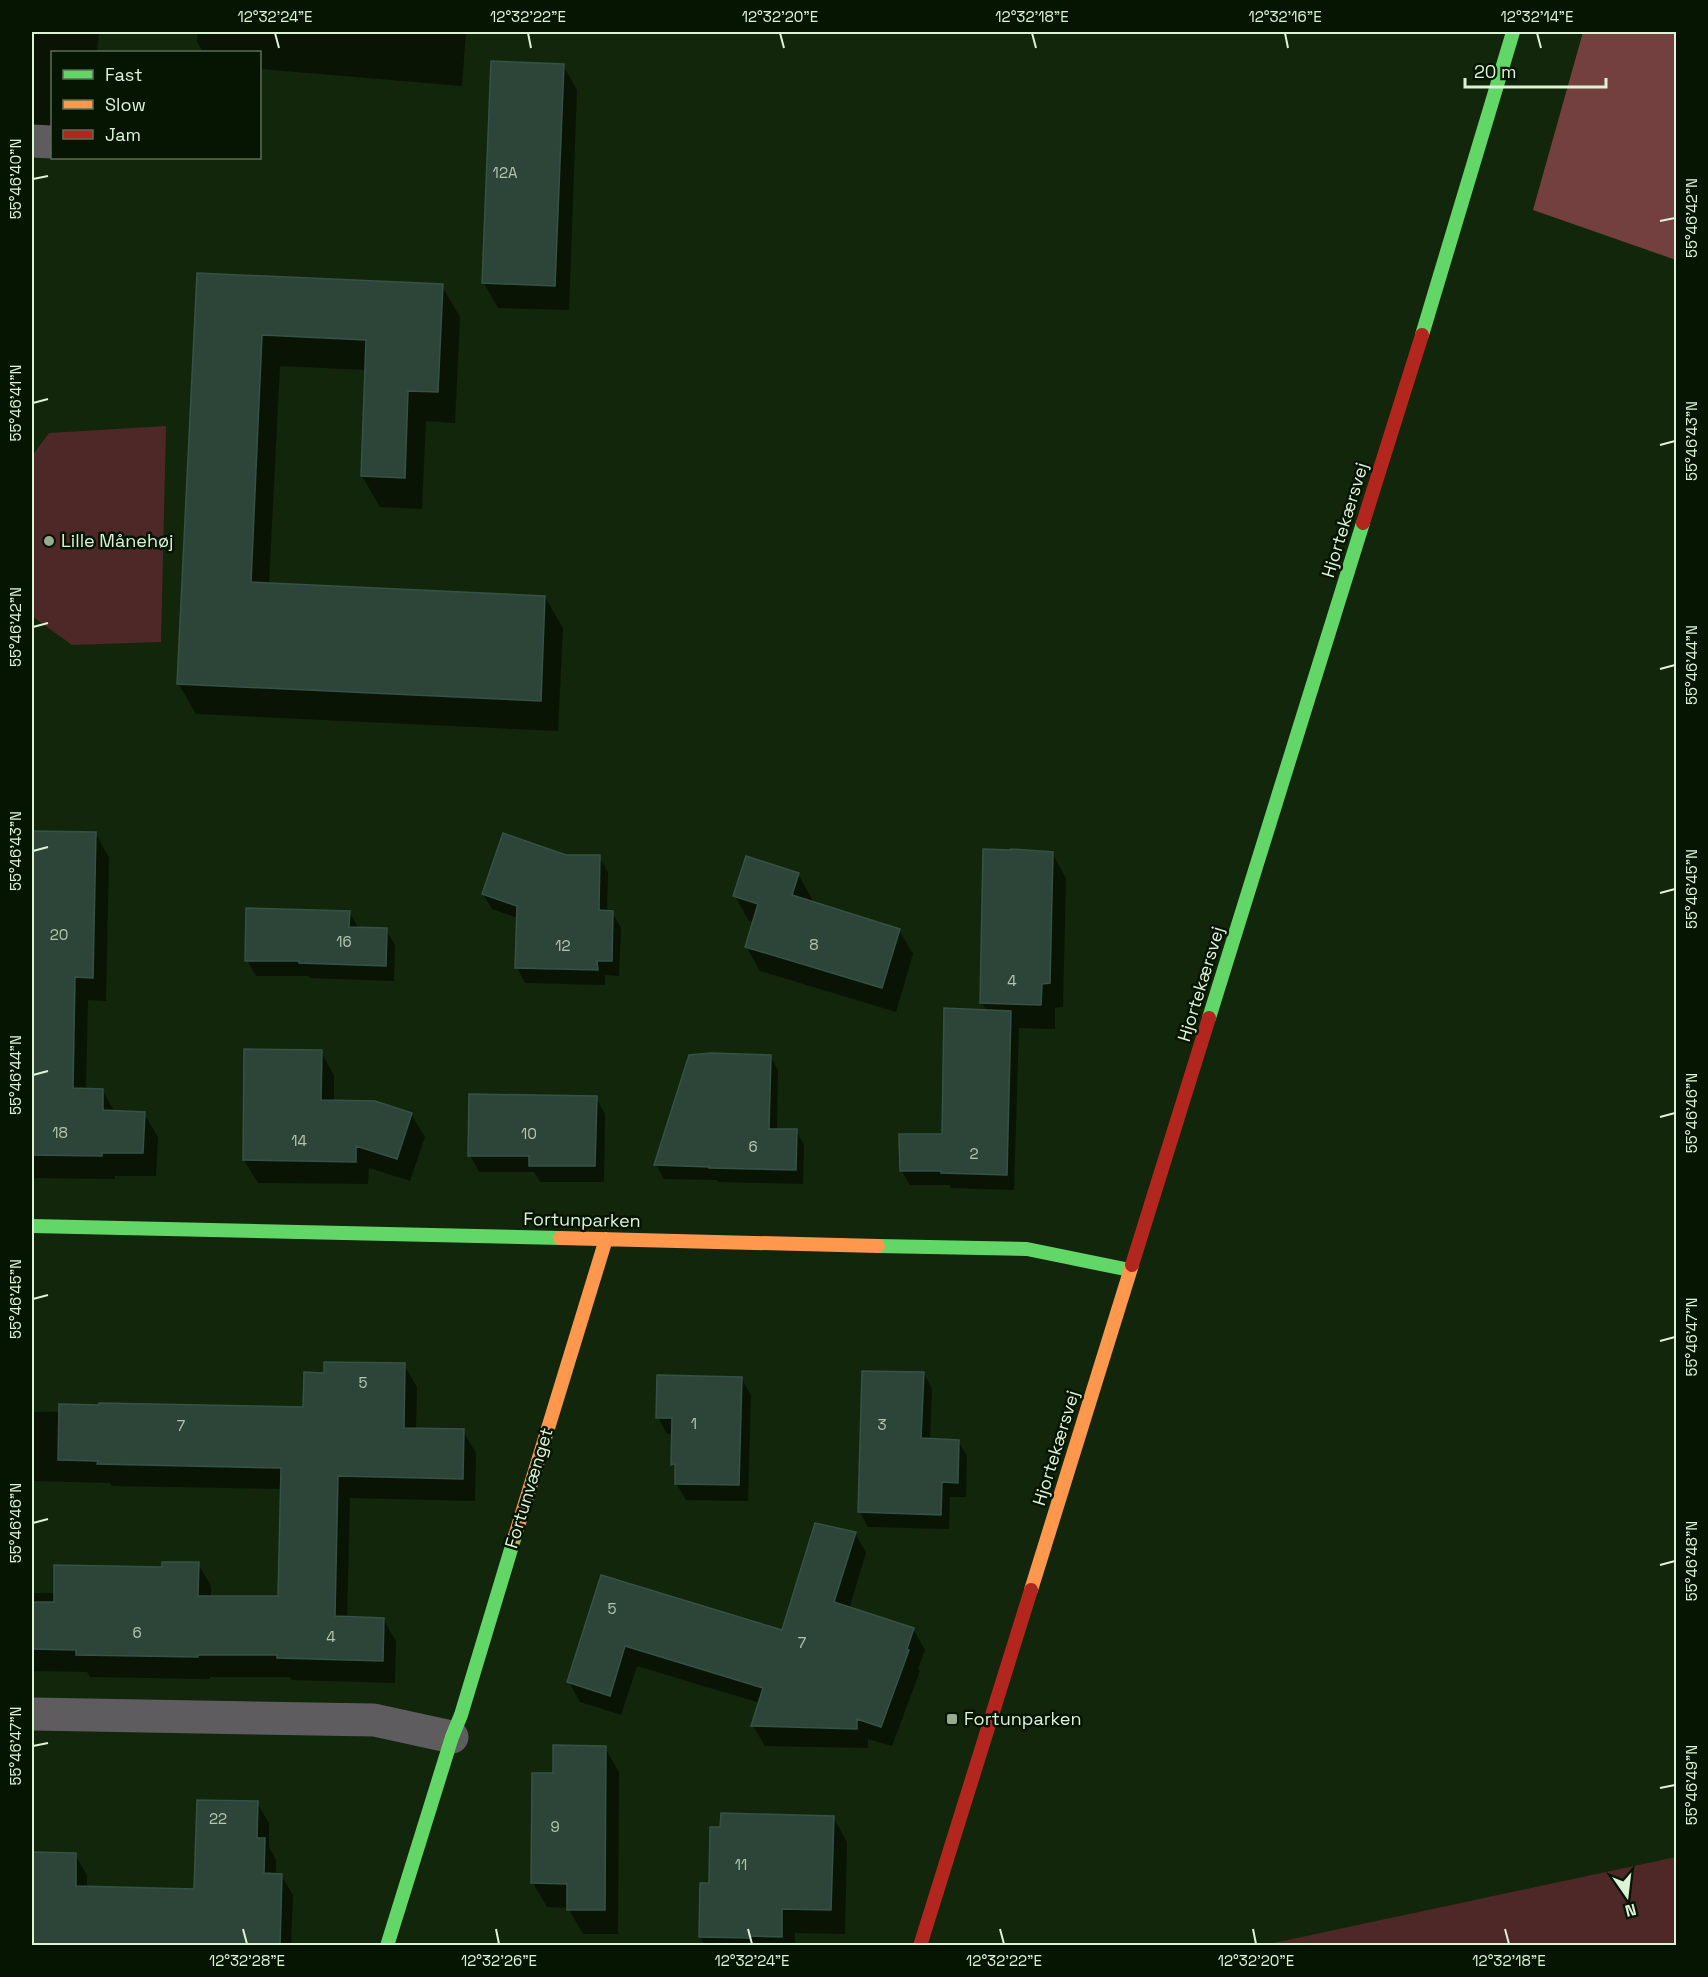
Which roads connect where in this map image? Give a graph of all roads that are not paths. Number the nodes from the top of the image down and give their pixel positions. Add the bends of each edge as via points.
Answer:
1 (1513, 32) edge
2 (32, 141) edge
3 (51, 142) edge
4 (32, 1226) edge
5 (606, 1239) junction
6 (1130, 1270) junction
7 (32, 1714) edge
8 (452, 1737) junction
9 (387, 1946) edge
10 (920, 1946) edge

1 - 6 street, Hjortekærsvej
2 - 3 street
4 - 5 street, Fortunparken
5 - 6 street, Fortunparken via 1027,1249
5 - 8 street, Fortunvænget
6 - 10 street, Hjortekærsvej
7 - 8 street via 374,1720
8 - 9 street, Fortunvænget

